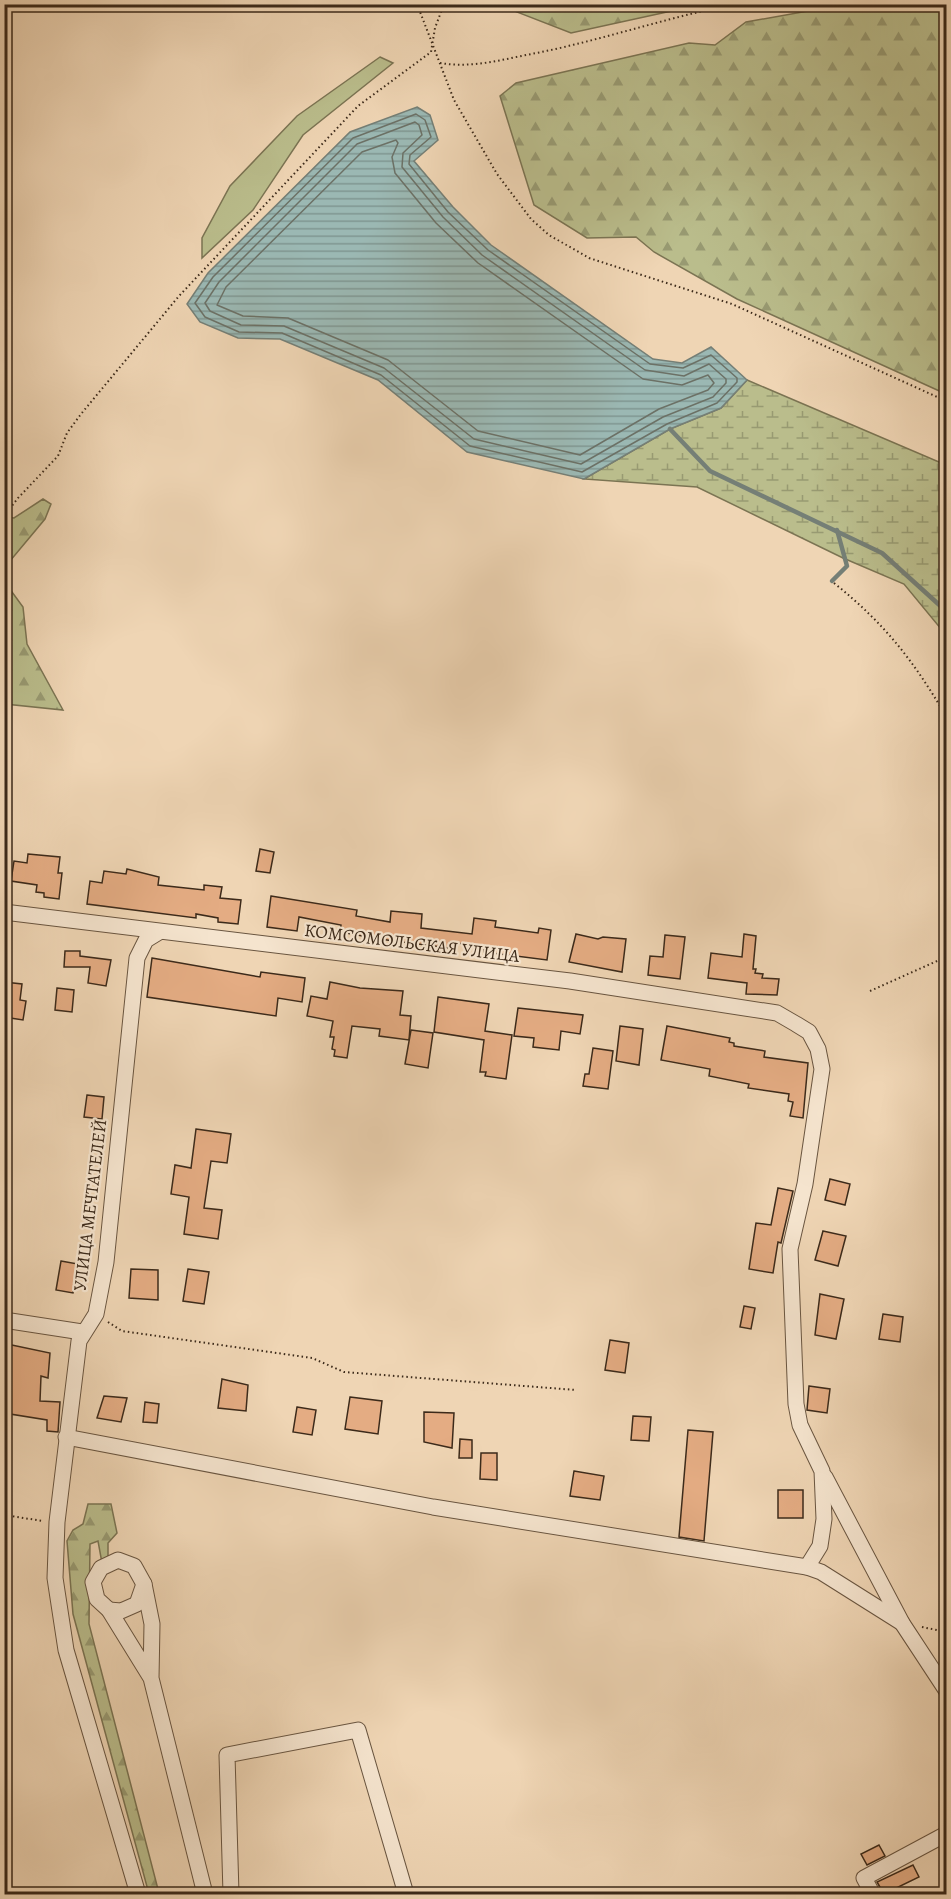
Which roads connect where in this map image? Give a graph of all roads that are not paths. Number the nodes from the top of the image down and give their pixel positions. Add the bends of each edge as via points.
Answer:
1 (4, 912) edge
2 (116, 927) junction
3 (159, 932) junction
4 (137, 958) junction
5 (4, 1320) edge
6 (82, 1332) junction
7 (66, 1437) junction
8 (822, 1471) junction
9 (807, 1568) junction
10 (144, 1584) junction
11 (109, 1610) junction
12 (902, 1623) junction
13 (151, 1678) junction
14 (946, 1690) edge
15 (946, 1834) edge
16 (871, 1892) dead end
17 (138, 1894) edge
18 (205, 1894) edge
19 (231, 1894) edge
20 (406, 1894) edge

1 - 2 street, КОМСОМОЛЬСКАЯ УЛИЦА
2 - 3 street, КОМСОМОЛЬСКАЯ УЛИЦА
2 - 4 street via 132,944
3 - 4 street via 146,940
3 - 8 street, КОМСОМОЛЬСКАЯ УЛИЦА via 570,981 777,1013 809,1032 818,1048 822,1069 805,1184 790,1249 796,1404 800,1425
4 - 6 street, УЛИЦА МЕЧТАТЕЛЕЙ via 106,1262 96,1314
5 - 6 street
6 - 7 street, УЛИЦА МЕЧТАТЕЛЕЙ
7 - 9 street via 433,1507
7 - 17 street, УЛИЦА МЕЧТАТЕЛЕЙ via 55,1578 66,1650
8 - 9 street via 824,1519 820,1546
8 - 12 street
9 - 12 street via 821,1572
10 - 11 street via 137,1604 121,1611
10 - 11 street via 134,1566 118,1560 101,1568 93,1582 97,1599
10 - 13 street via 152,1624
11 - 13 street
12 - 14 street
13 - 18 street
15 - 16 street via 864,1878
19 - 20 street via 227,1755 358,1730

